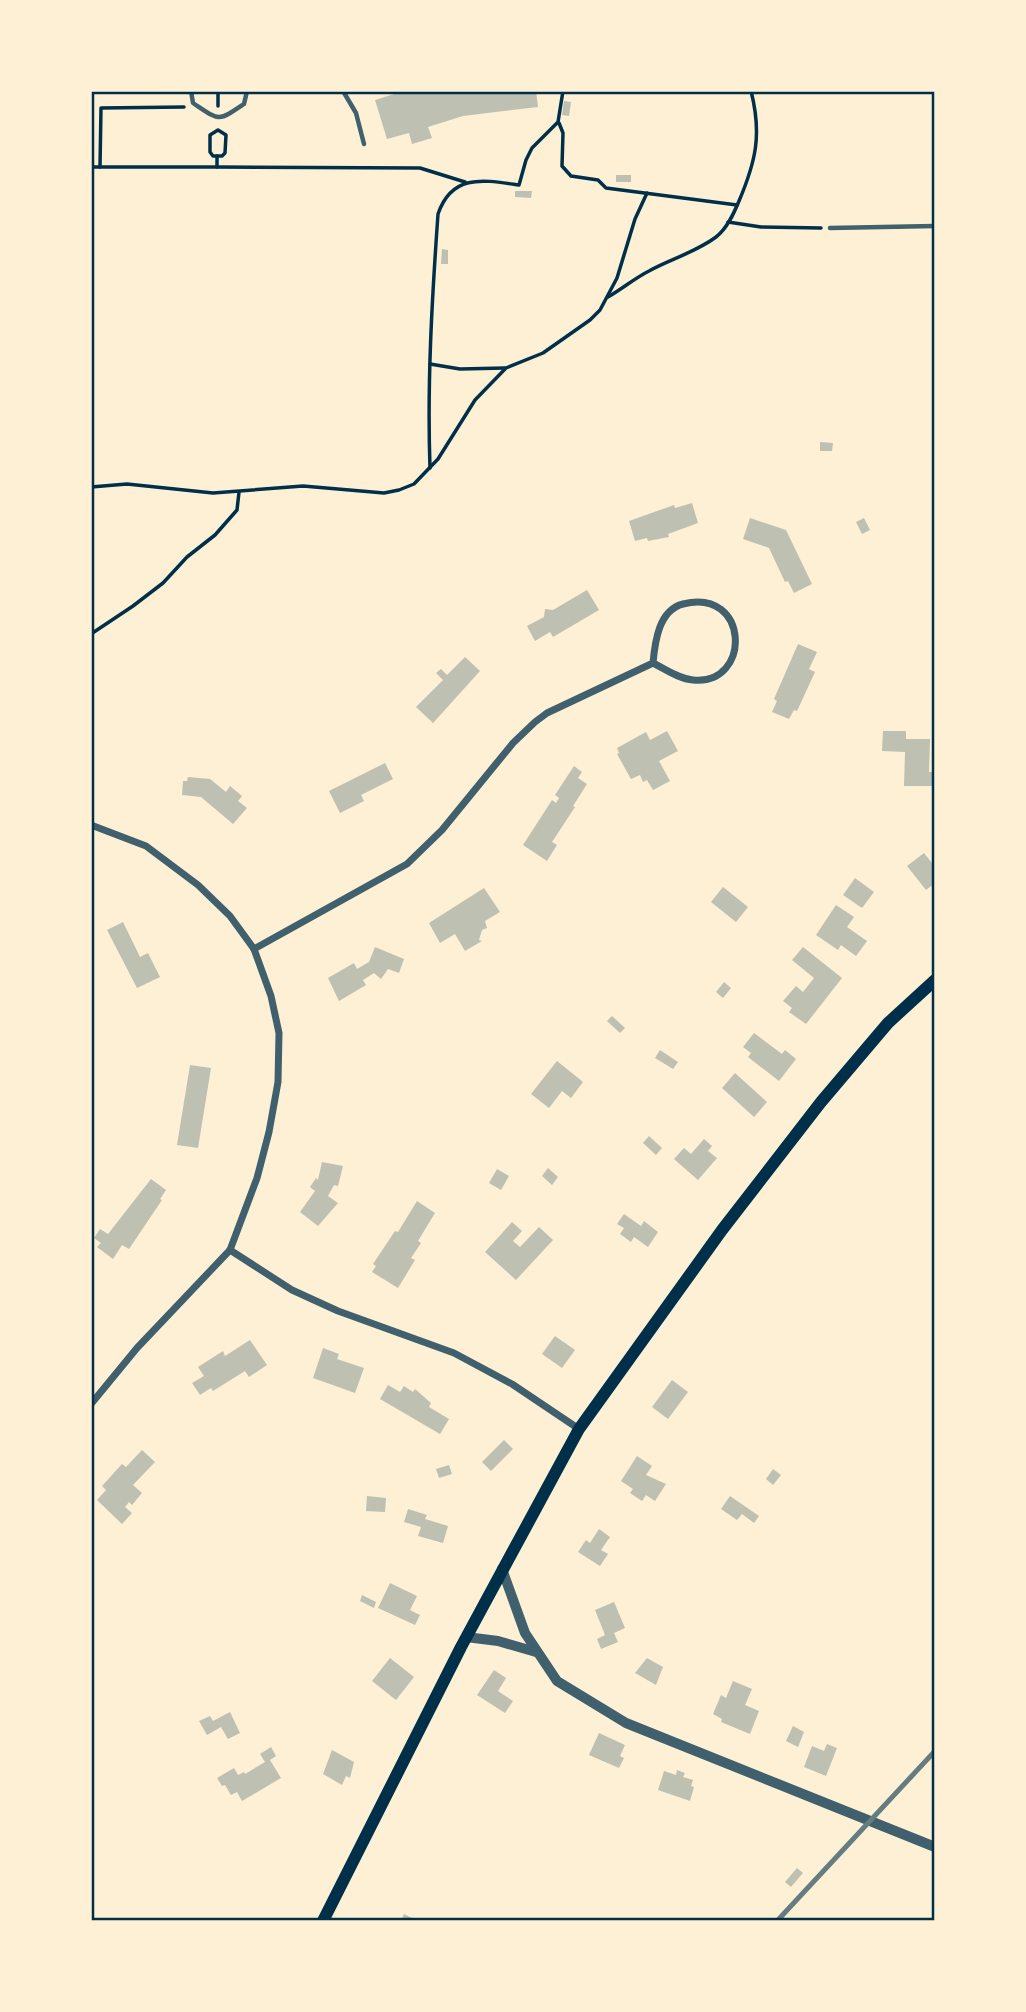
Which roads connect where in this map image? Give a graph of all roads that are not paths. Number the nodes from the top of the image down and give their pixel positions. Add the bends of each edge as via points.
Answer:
1 (191, 91) edge
2 (247, 91) edge
3 (343, 91) edge
4 (364, 144) dead end
5 (935, 226) edge
6 (831, 228) road end
7 (653, 663) junction
8 (91, 825) edge
9 (254, 949) junction
10 (935, 980) edge
11 (230, 1250) junction
12 (91, 1405) edge
13 (579, 1429) junction
14 (502, 1569) junction
15 (466, 1637) junction
16 (536, 1652) junction
17 (935, 1847) edge
18 (323, 1921) edge

1 - 2 lane via 193,103 222,119 244,104
3 - 4 lane via 356,113
5 - 6 lane
7 - 7 street via 694,681 716,676 725,670 733,653 733,624 716,605 698,601 676,606 661,625
7 - 9 street via 534,722 407,864
8 - 9 street via 146,846 166,859 230,916
9 - 11 street via 279,1033 278,1082 257,1178
10 - 13 main road via 888,1023 821,1102
11 - 12 street via 137,1348
11 - 13 street via 315,1301 454,1353 512,1384
13 - 14 main road
14 - 15 main road
14 - 16 street
15 - 16 street
15 - 18 main road
16 - 17 street via 557,1681 626,1723

